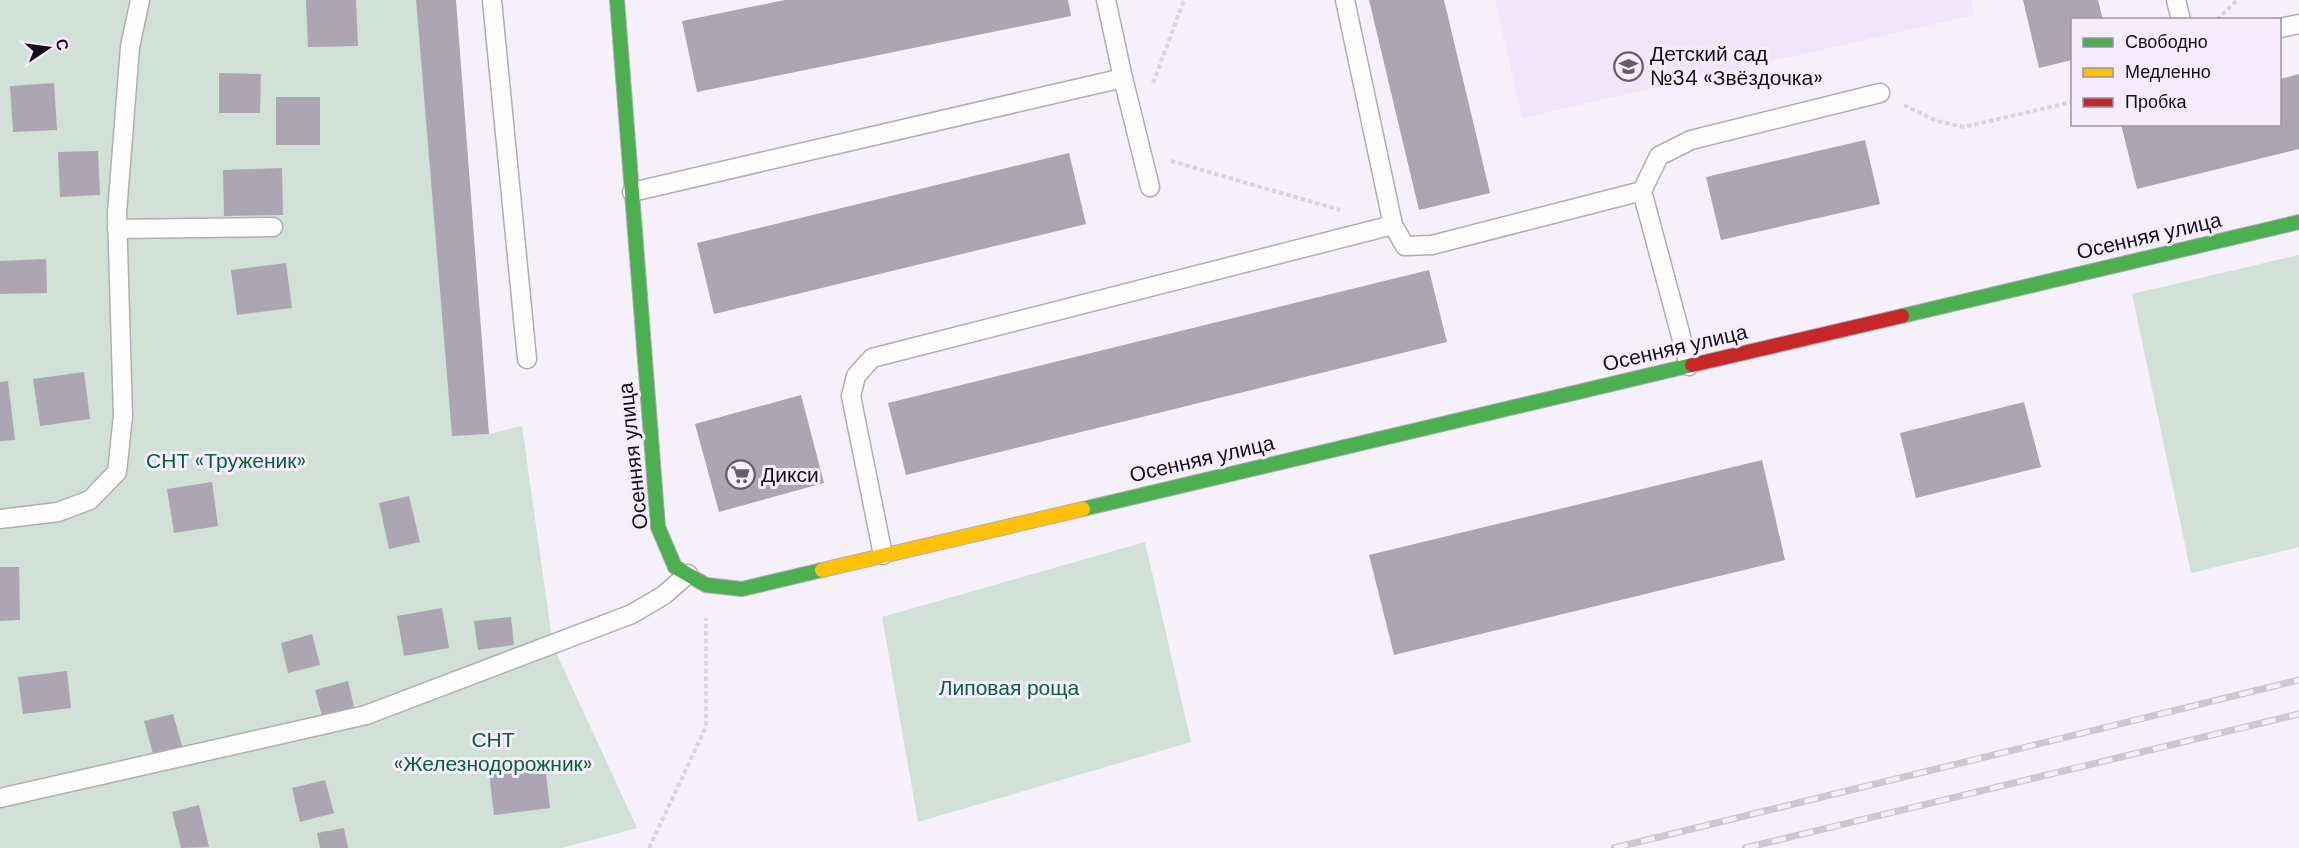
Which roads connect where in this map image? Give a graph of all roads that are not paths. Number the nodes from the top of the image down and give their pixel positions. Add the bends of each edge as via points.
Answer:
1 (140, 0) edge
2 (492, 0) edge
3 (617, 0) edge
4 (1106, 0) edge
5 (1345, 0) edge
6 (2176, 0) edge
7 (2180, 18) edge
8 (2299, 24) edge
9 (2281, 28) edge
10 (1124, 78) junction
11 (1881, 93) road end
12 (1150, 187) dead end
13 (1642, 191) junction
14 (632, 192) junction
15 (2299, 222) edge
16 (1394, 225) junction
17 (273, 227) dead end
18 (117, 229) junction
19 (527, 359) dead end
20 (1689, 366) junction
21 (0, 519) edge
22 (883, 555) junction
23 (688, 574) junction
24 (0, 798) edge

1 - 18 lane via 130,47
2 - 19 lane
3 - 14 street, Осенняя улица
4 - 10 lane
5 - 16 lane
6 - 7 lane
8 - 9 lane
10 - 12 lane
10 - 14 lane
11 - 13 lane via 1691,140 1659,156
13 - 16 lane via 1432,245 1405,246
13 - 20 lane
14 - 23 street, Осенняя улица via 658,527 675,567
15 - 20 street, Осенняя улица
16 - 22 lane via 872,358 856,376 851,396
17 - 18 lane
18 - 21 lane via 123,416 117,472 90,500 58,512
20 - 22 street, Осенняя улица
22 - 23 street, Осенняя улица via 742,589 706,585
23 - 24 lane via 664,595 632,614 366,715

